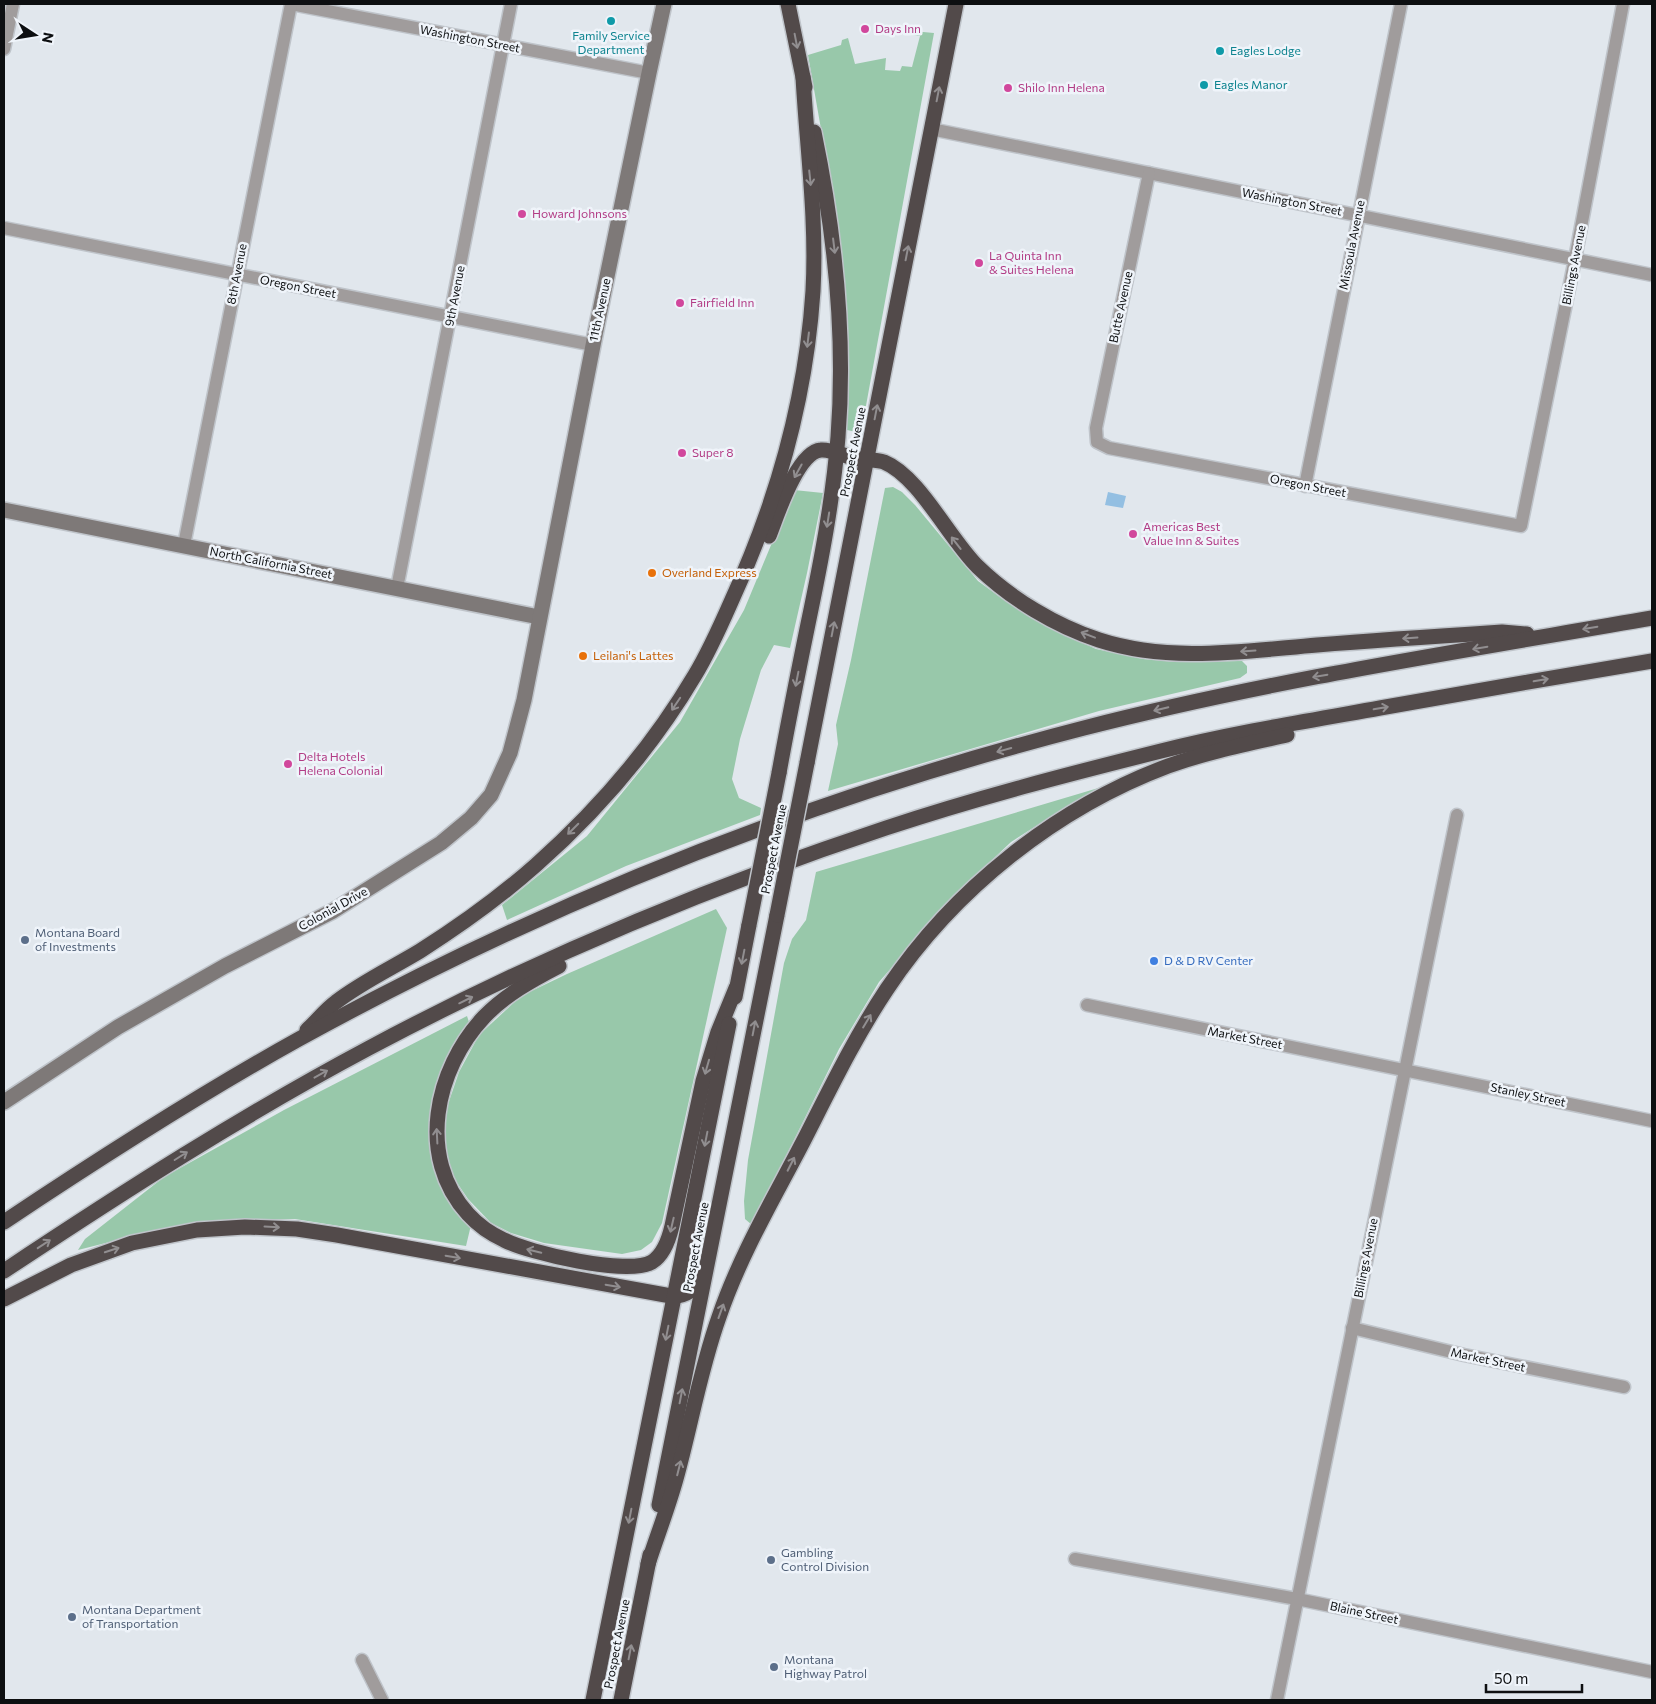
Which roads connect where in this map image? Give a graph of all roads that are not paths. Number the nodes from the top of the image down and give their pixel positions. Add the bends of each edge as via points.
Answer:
1 (13, 4) edge
2 (291, 4) edge
3 (512, 4) edge
4 (664, 4) edge
5 (788, 4) edge
6 (956, 4) edge
7 (1401, 4) edge
8 (1623, 4) edge
9 (503, 46) junction
10 (4, 49) edge
11 (649, 73) junction
12 (803, 77) junction
13 (931, 129) junction
14 (1149, 173) junction
15 (1358, 215) junction
16 (4, 228) edge
17 (1575, 259) junction
18 (237, 275) junction
19 (1652, 275) edge
20 (450, 317) junction
21 (593, 345) junction
22 (1097, 442) joint
23 (836, 454) junction
24 (866, 460) junction
25 (1305, 486) junction
26 (4, 510) edge
27 (1521, 526) joint
28 (184, 545) junction
29 (397, 588) junction
30 (539, 617) junction
31 (1652, 618) edge
32 (1546, 636) junction
33 (1652, 661) edge
34 (696, 673) junction
35 (1315, 720) junction
36 (1457, 816) dead end
37 (670, 908) junction
38 (736, 988) junction
39 (1087, 1005) dead end
40 (299, 1039) junction
41 (1404, 1069) junction
42 (4, 1102) edge
43 (1652, 1122) edge
44 (4, 1222) edge
45 (707, 1264) junction
46 (4, 1271) edge
47 (675, 1296) junction
48 (4, 1298) edge
49 (1352, 1328) junction
50 (1624, 1387) dead end
51 (1075, 1559) dead end
52 (648, 1564) junction
53 (1297, 1599) junction
54 (362, 1660) dead end
55 (1652, 1672) edge
56 (382, 1700) edge
57 (593, 1700) edge
58 (621, 1700) edge
59 (1277, 1700) edge

1 - 10 street
2 - 9 street, Washington Street
2 - 18 street, 8th Avenue
3 - 9 street, 9th Avenue
4 - 11 main road, 11th Avenue
5 -> 12 highway, Prospect Avenue
13 -> 6 highway, Prospect Avenue
7 - 15 street, Missoula Avenue
8 - 17 street, Billings Avenue
9 - 11 street, Washington Street
9 - 20 street, 9th Avenue
11 - 21 main road, 11th Avenue
12 -> 23 highway, Prospect Avenue via 827,200 837,282 841,365
12 -> 34 highway via 814,246 812,305 804,370 792,429 766,518 736,593
13 - 14 street, Washington Street
24 -> 13 highway, Prospect Avenue
14 - 15 street, Washington Street
14 - 22 street, Butte Avenue via 1096,428
15 - 17 street, Washington Street
15 - 25 street, Missoula Avenue
16 - 18 street, Oregon Street
17 - 19 street, Washington Street
17 - 27 street, Billings Avenue
18 - 20 street, Oregon Street
18 - 28 street, 8th Avenue
20 - 21 street, Oregon Street
20 - 29 street, 9th Avenue
21 - 30 main road, 11th Avenue
22 - 25 street, Oregon Street via 1109,448
23 - 24 highway
23 -> 34 highway via 818,451 799,467 743,596 723,634
23 -> 38 highway, Prospect Avenue, bridge via 826,530
32 -> 24 highway via 1502,632 1193,653 1151,651 1111,643 1059,623 1001,586 969,558 912,484 888,465
45 -> 24 highway, Prospect Avenue, bridge
25 - 27 street, Oregon Street
26 - 28 main road, North California Street
28 - 29 main road, North California Street
29 - 30 main road, North California Street
30 - 42 main road, Colonial Drive via 524,700 510,753 491,795 471,818 441,843 333,912 225,966 118,1027
31 -> 32 highway
32 -> 40 highway via 1221,696 1074,731 903,780 770,826 595,895 458,958
35 -> 33 highway
34 -> 40 highway via 631,765 555,848 470,917 337,1001
35 - 37 highway via 1172,748 954,807 815,852
52 -> 35 highway via 676,1478 710,1344 732,1283 845,1060 912,955 982,880 1037,836 1073,813 1166,767 1309,729
36 - 41 street, Billings Avenue
38 -> 37 highway via 703,1081 671,1232 656,1259 643,1266 618,1266 534,1251 495,1235 464,1209 444,1174 436,1128 446,1081 472,1032 493,1008 520,988
46 -> 37 highway via 208,1140 338,1065 498,984
38 -> 47 highway, Prospect Avenue
39 - 41 street, Market Street
40 - 44 highway via 145,1130
41 - 43 street, Stanley Street
41 - 49 street, Billings Avenue
45 - 47 highway via 699,1283 686,1294
52 -> 45 highway, Prospect Avenue
48 -> 47 highway via 71,1265 132,1243 197,1230 245,1226 338,1235
47 -> 57 highway, Prospect Avenue
49 - 50 street, Market Street
49 - 53 street, Billings Avenue
51 - 53 street, Blaine Street
58 -> 52 highway, Prospect Avenue
53 - 55 street, Blaine Street
53 - 59 street, Billings Avenue
54 - 56 street

